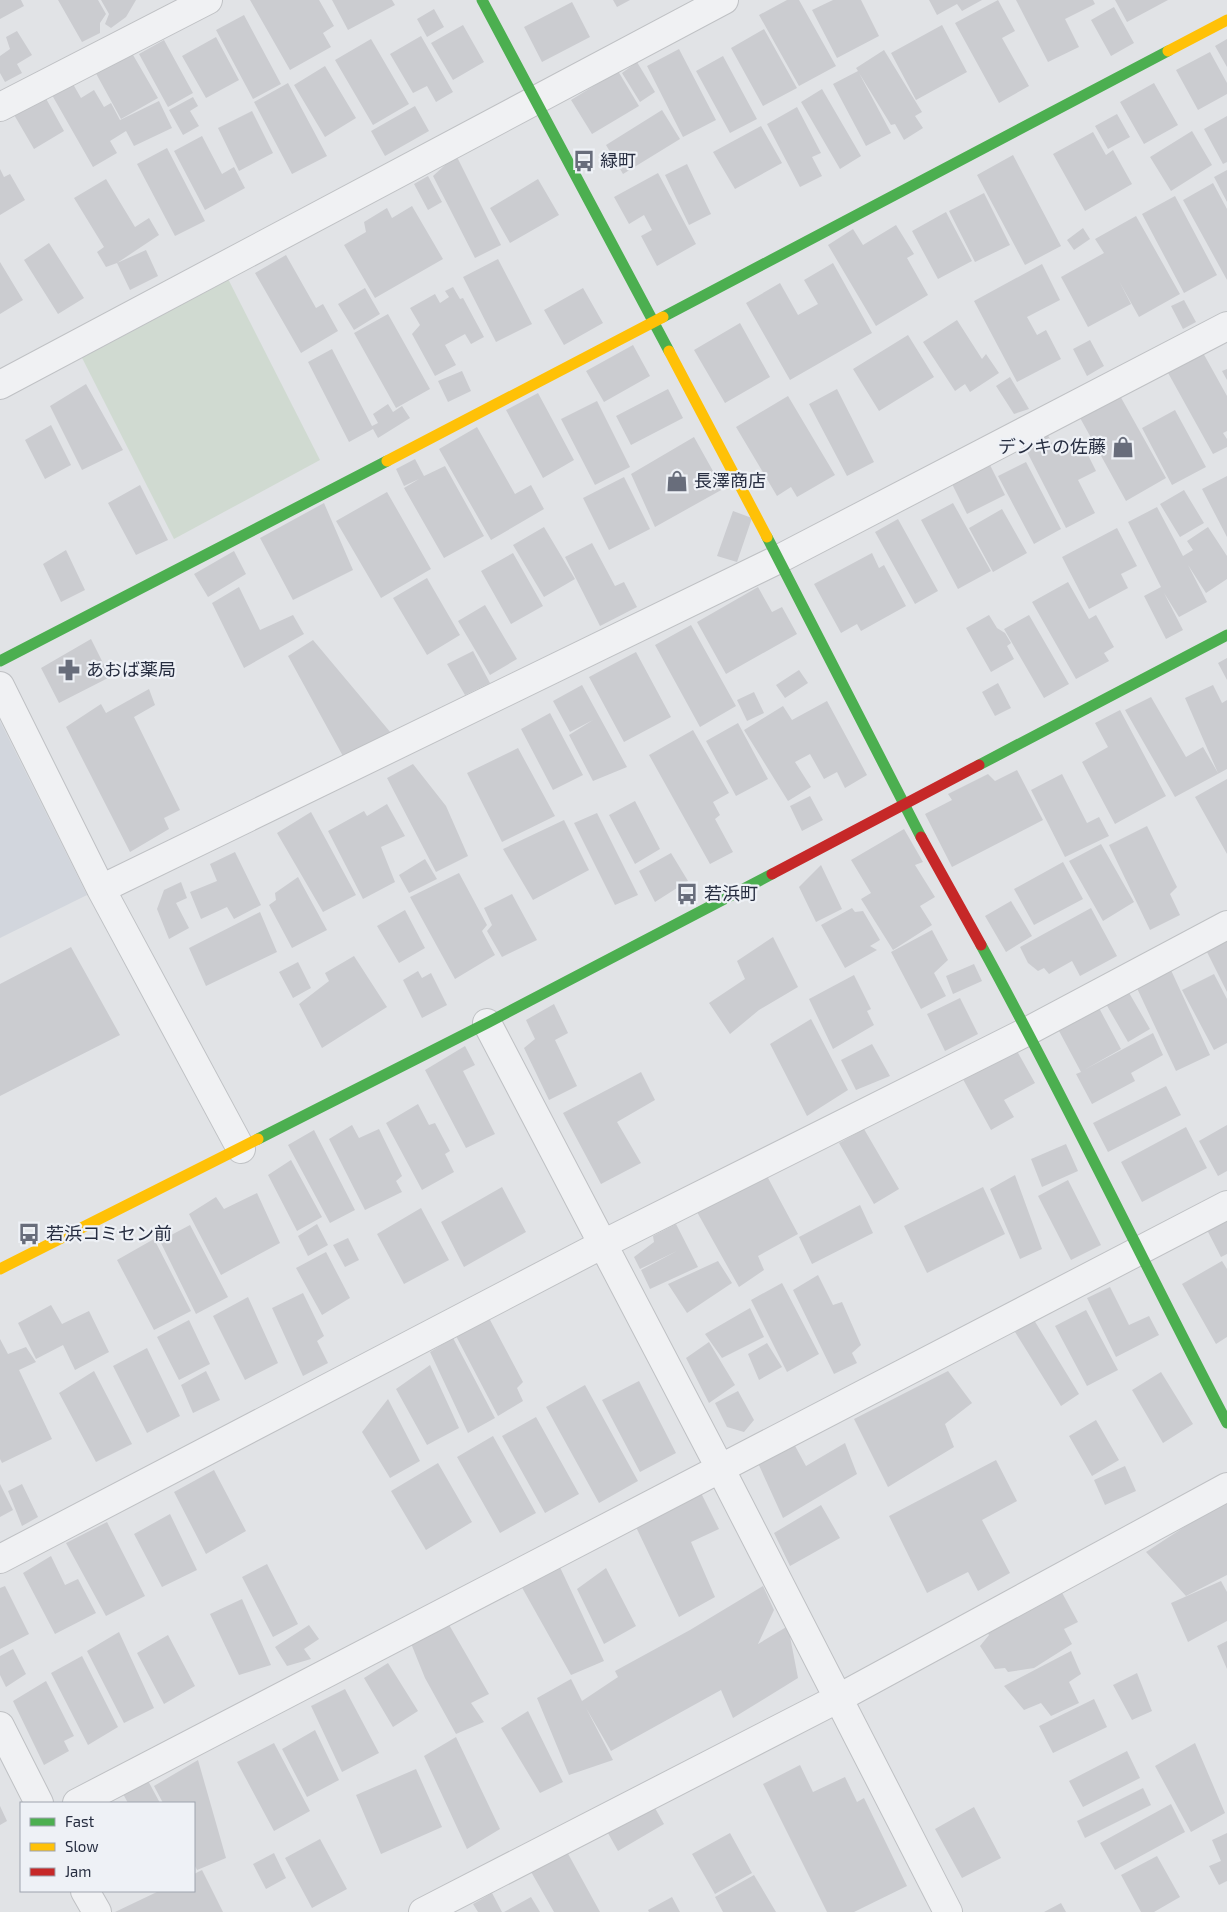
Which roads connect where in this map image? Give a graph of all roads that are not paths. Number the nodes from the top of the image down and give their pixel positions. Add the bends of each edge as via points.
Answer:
1 (208, 0) edge
2 (482, 0) edge
3 (724, 0) edge
4 (1227, 20) edge
5 (537, 100) junction
6 (0, 107) edge
7 (654, 322) junction
8 (1227, 326) edge
9 (0, 385) edge
10 (779, 559) junction
11 (1227, 635) edge
12 (0, 661) edge
13 (0, 686) edge
14 (903, 803) junction
15 (101, 889) junction
16 (1227, 925) edge
17 (487, 1023) junction
18 (1028, 1031) junction
19 (241, 1149) junction
20 (1227, 1205) edge
21 (603, 1244) junction
22 (1138, 1252) junction
23 (0, 1269) edge
24 (1227, 1423) edge
25 (720, 1468) junction
26 (1227, 1487) edge
27 (0, 1560) edge
28 (837, 1699) junction
29 (0, 1726) edge
30 (38, 1802) edge
31 (79, 1802) edge
32 (87, 1892) edge
33 (97, 1912) edge
34 (423, 1912) edge
35 (948, 1912) edge

1 - 6 street
2 - 5 street
3 - 5 street
4 - 7 street
5 - 7 street
5 - 9 street
7 - 10 street
7 - 12 street
8 - 10 street
10 - 14 street
10 - 15 street
11 - 14 street
13 - 15 street
14 - 17 street
14 - 18 street
15 - 19 street
16 - 18 street
17 - 19 street
17 - 21 street
18 - 21 street
18 - 22 street
19 - 23 street
20 - 22 street
21 - 25 street
21 - 27 street
22 - 24 street
22 - 25 street
25 - 28 street
25 - 31 street
26 - 28 street
28 - 34 street
28 - 35 street
29 - 30 street
32 - 33 street

